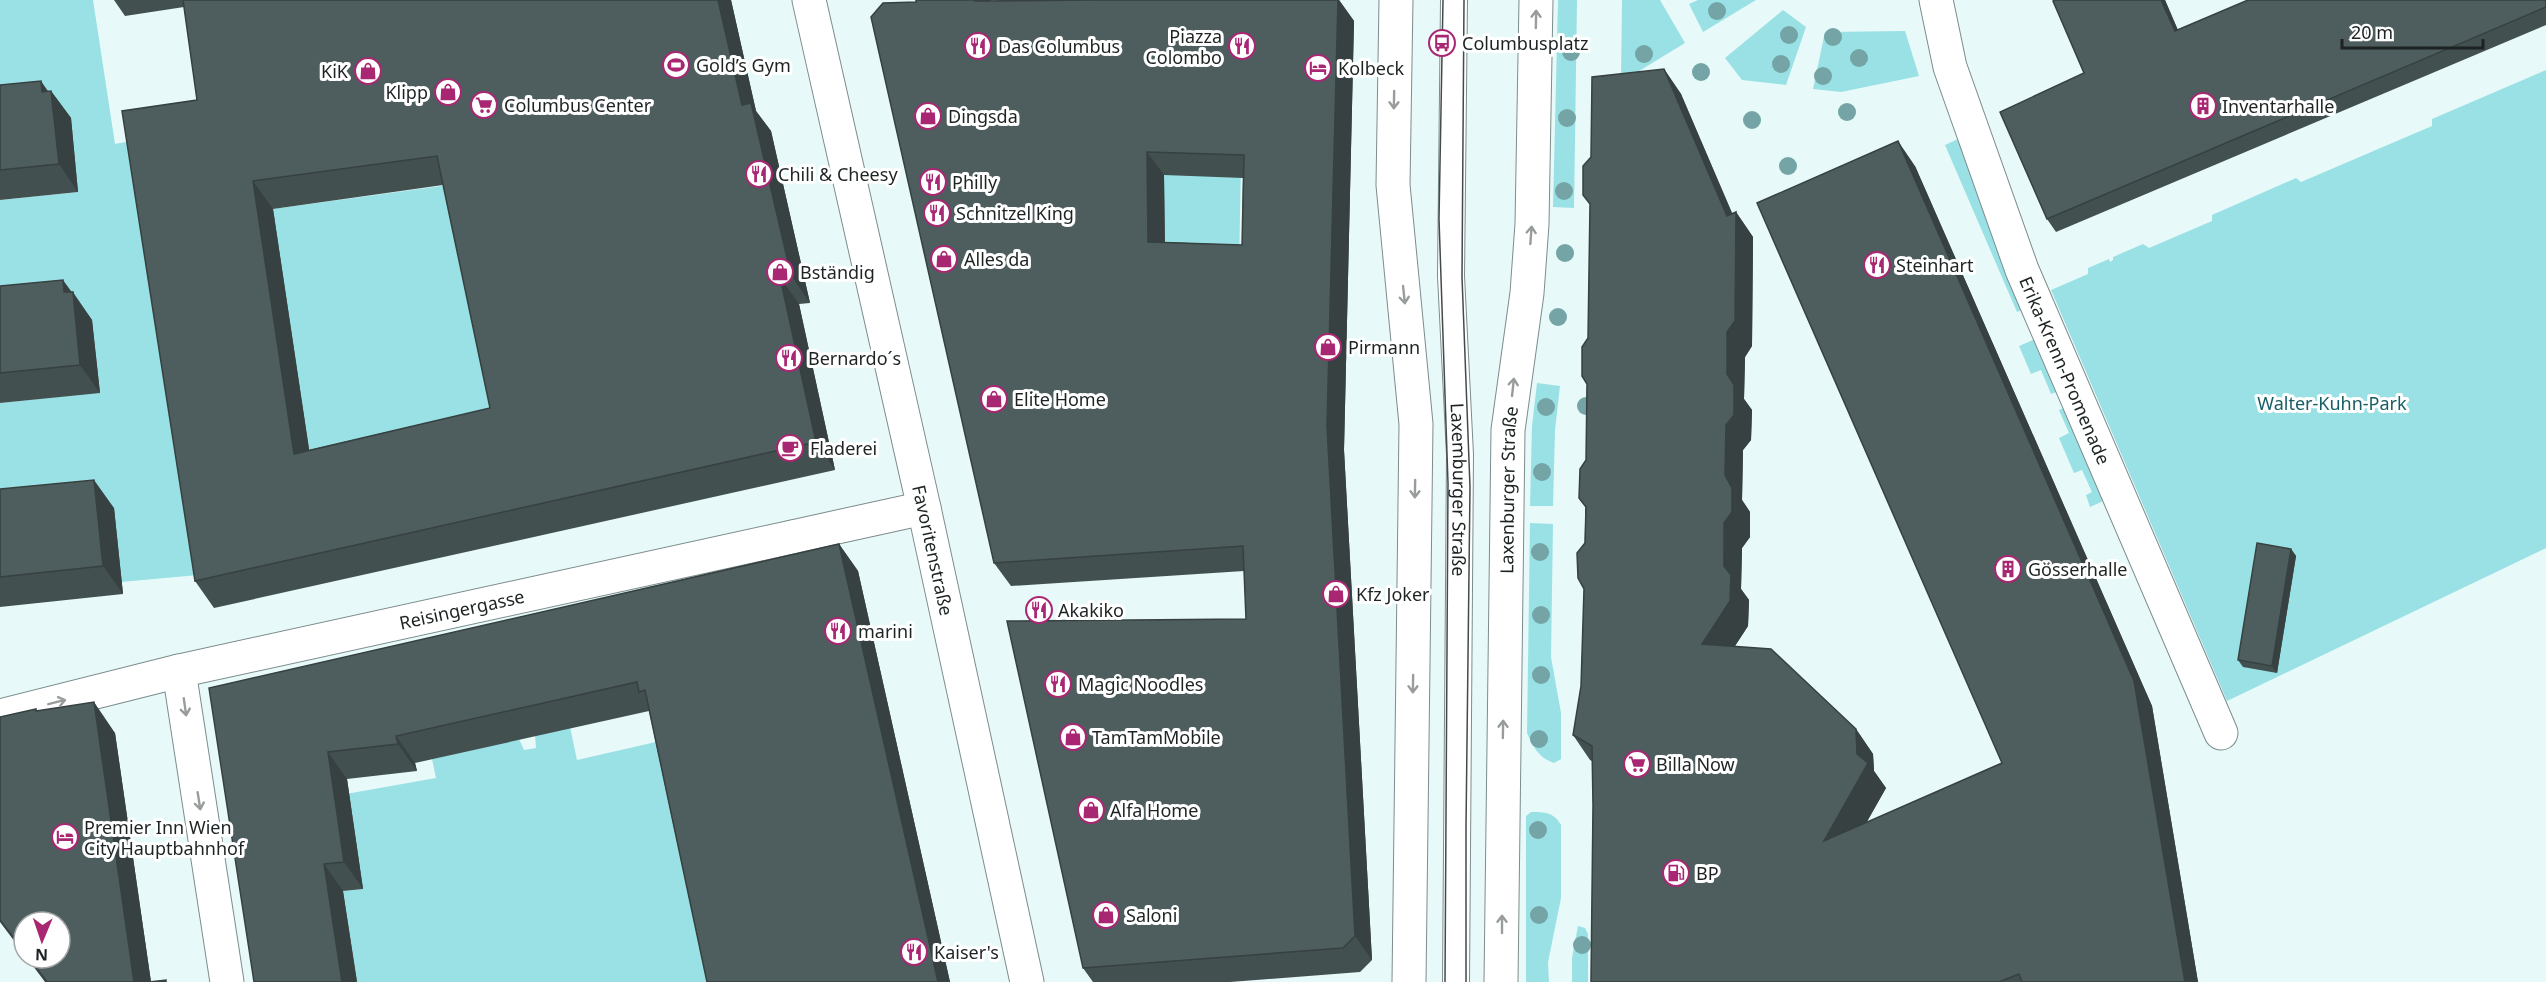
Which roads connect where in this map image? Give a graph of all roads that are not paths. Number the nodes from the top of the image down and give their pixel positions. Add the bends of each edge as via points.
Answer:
1 (809, 0) edge
2 (1396, 0) edge
3 (1454, 0) edge
4 (1536, 0) edge
5 (1936, 0) edge
6 (924, 508) junction
7 (179, 672) junction
8 (0, 716) edge
9 (2221, 733) dead end
10 (227, 982) edge
11 (1027, 982) edge
12 (1409, 982) edge
13 (1456, 982) edge
14 (1501, 982) edge

1 - 6 street, Favoritenstraße
2 -> 12 street via 1393,185 1416,424
3 - 13 lane, Laxemburger Straße via 1451,276 1460,455
14 -> 4 street, Laxenburger Straße via 1508,441 1532,224
5 - 9 street, Erika-Krenn-Promenade via 1950,67 2022,270
6 - 7 street, Reisingergasse
6 - 11 street, Favoritenstraße
8 -> 7 street, Reisingergasse
7 -> 10 street

